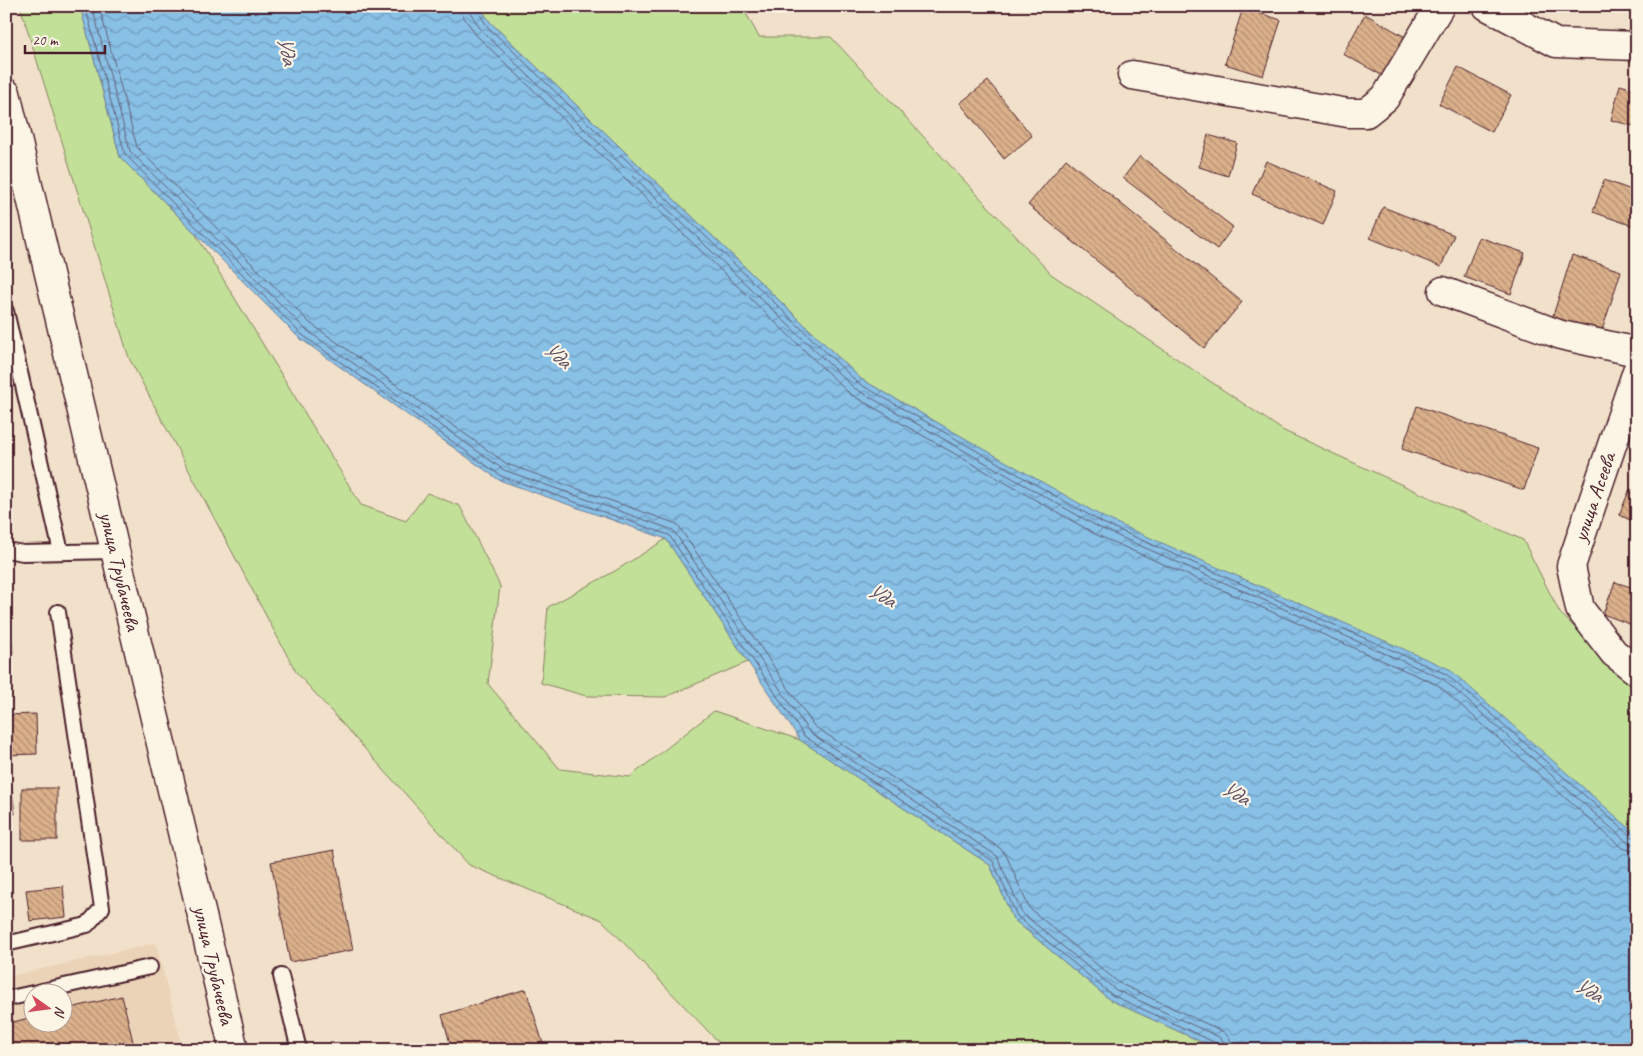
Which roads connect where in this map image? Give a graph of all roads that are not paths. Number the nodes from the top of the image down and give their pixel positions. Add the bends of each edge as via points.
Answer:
1 (1440, 6) edge
2 (1487, 6) edge
3 (1637, 46) edge
4 (1132, 75) dead end
5 (6, 93) edge
6 (12, 146) edge
7 (1443, 291) dead end
8 (6, 311) edge
9 (1637, 352) edge
10 (1637, 371) edge
11 (6, 550) edge
12 (115, 551) junction
13 (61, 552) junction
14 (58, 612) dead end
15 (1637, 671) edge
16 (6, 944) edge
17 (150, 967) dead end
18 (281, 976) dead end
19 (6, 999) edge
20 (234, 1050) edge
21 (300, 1050) edge

1 - 4 street via 1386,98 1366,113 1348,113
2 - 3 street via 1556,43
5 - 6 street, улица Трубачеева
6 - 12 street, улица Трубачеева
7 - 9 street via 1560,335
8 - 13 lane
10 - 15 street, улица Асеева via 1570,566 1580,609 1614,653
11 - 13 lane
12 - 13 lane
12 - 20 street, улица Трубачеева
14 - 16 lane via 102,908 87,925
17 - 19 lane
18 - 21 lane

